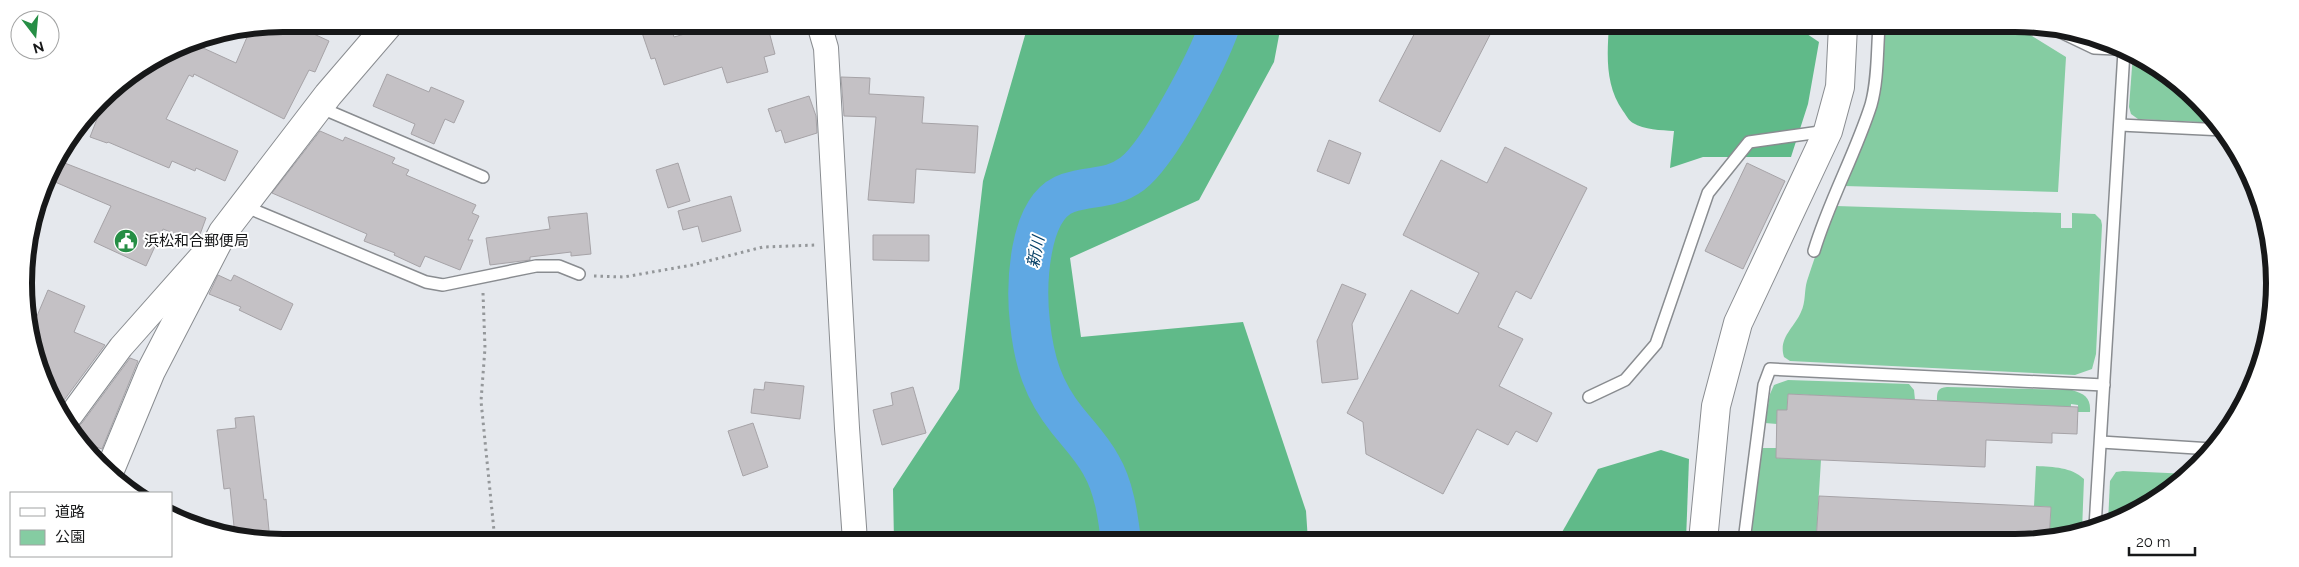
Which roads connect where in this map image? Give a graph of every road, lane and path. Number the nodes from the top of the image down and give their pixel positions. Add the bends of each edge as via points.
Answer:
1 (382, 32) edge
2 (821, 32) edge
3 (1843, 32) edge
4 (1879, 32) edge
5 (2079, 41) edge
6 (2102, 48) edge
7 (2124, 57) edge
8 (319, 107) junction
9 (2120, 125) junction
10 (2214, 130) edge
11 (1828, 131) junction
12 (483, 176) dead end
13 (242, 205) junction
14 (223, 232) junction
15 (836, 244) junction
16 (1814, 251) dead end
17 (579, 274) joint
18 (482, 276) junction
19 (2104, 385) junction
20 (1589, 397) dead end
21 (70, 416) edge
22 (2101, 442) junction
23 (2204, 449) edge
24 (112, 466) edge
25 (2096, 521) edge
26 (494, 534) edge
27 (855, 534) edge
28 (1704, 534) edge
29 (1745, 534) edge

1 - 8 street
2 - 15 street via 826,48
3 - 11 street via 1840,87
4 - 16 lane via 1871,105 1823,220
5 - 6 lane
7 - 9 lane
8 - 12 lane
8 - 13 street
9 - 10 lane
9 - 19 lane
11 - 20 lane via 1749,142 1708,193 1656,344 1625,380
11 - 28 street via 1738,323 1716,406
13 - 14 street
13 - 18 lane via 426,282 443,285
14 - 21 street via 122,347
14 - 24 street via 152,372
15 - 17 path via 763,247 692,265 624,277 601,278
15 - 27 street
17 - 18 lane via 559,266 536,266
18 - 26 path via 485,348 481,401
19 - 22 lane
19 - 29 lane via 1770,369 1764,385
22 - 23 lane
22 - 25 lane

